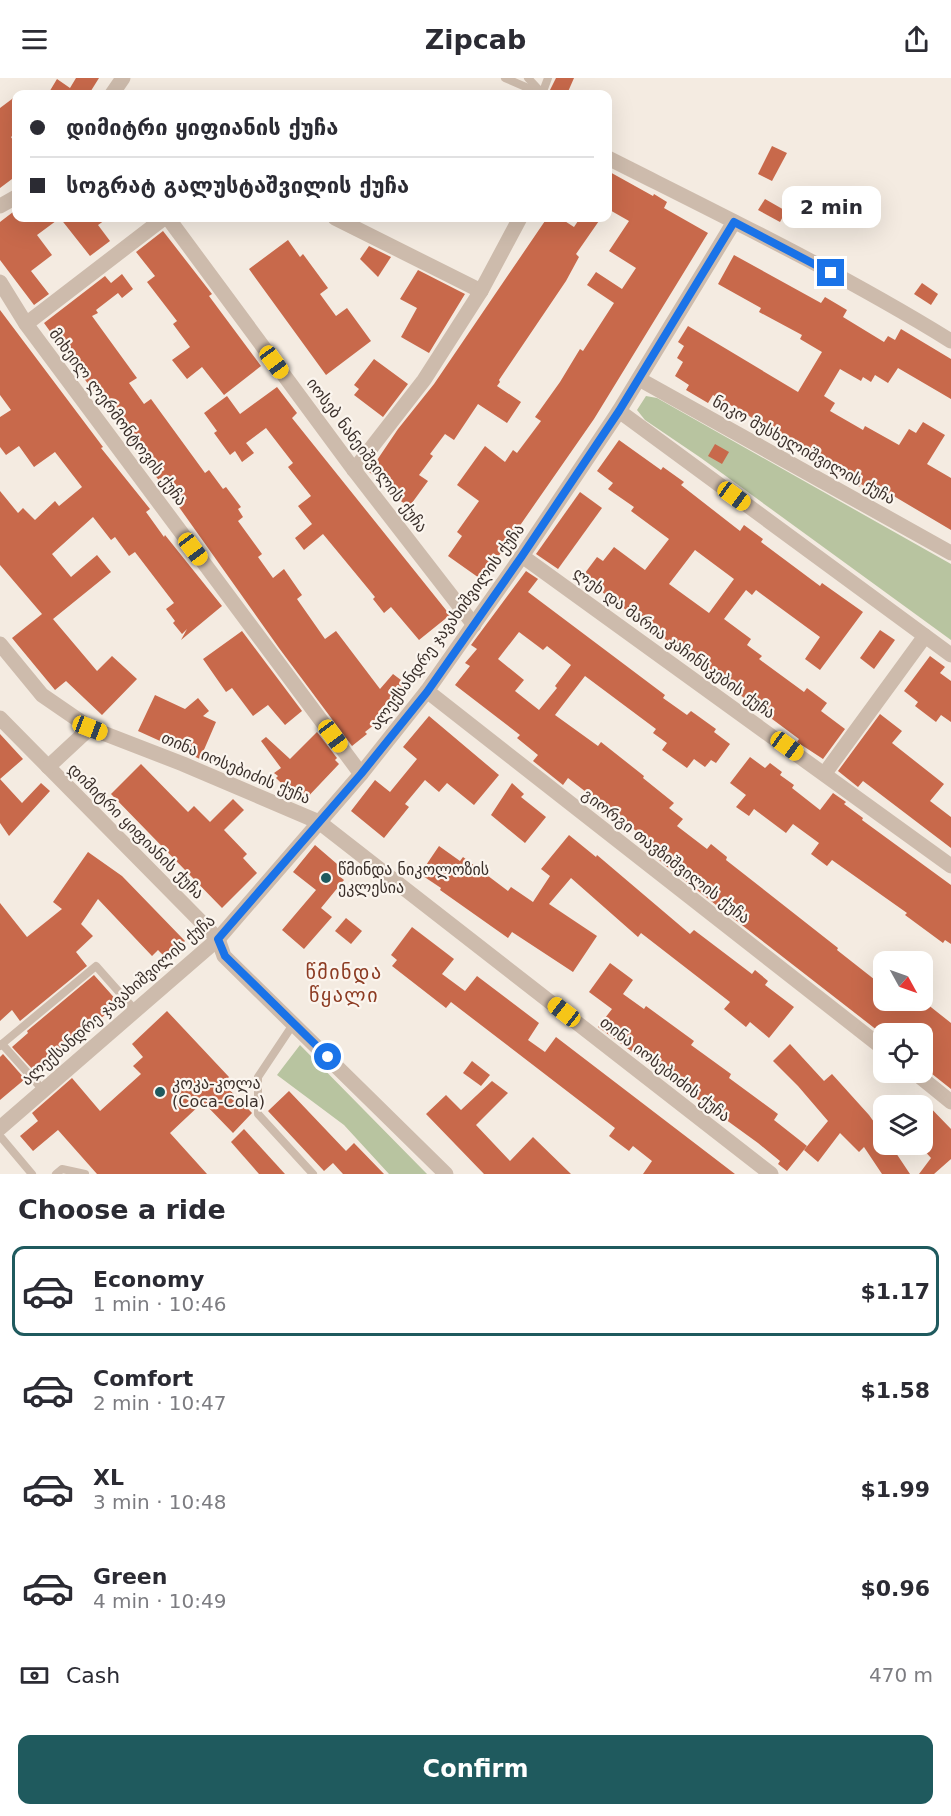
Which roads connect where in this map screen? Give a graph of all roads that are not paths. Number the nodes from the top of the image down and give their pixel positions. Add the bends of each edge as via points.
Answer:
1 (506, 78) edge
2 (528, 78) edge
3 (533, 90) edge
4 (538, 90) edge
5 (612, 160) edge
6 (161, 222) edge
7 (169, 222) edge
8 (343, 222) edge
9 (518, 222) edge
10 (734, 222) junction
11 (0, 282) edge
12 (481, 291) junction
13 (26, 324) junction
14 (951, 340) edge
15 (639, 379) junction
16 (619, 411) junction
17 (354, 470) junction
18 (951, 553) edge
19 (522, 556) junction
20 (474, 625) junction
21 (925, 636) junction
22 (0, 644) edge
23 (951, 655) edge
24 (427, 692) junction
25 (1, 722) edge
26 (90, 728) junction
27 (48, 767) junction
28 (825, 773) junction
29 (361, 774) junction
30 (319, 822) junction
31 (951, 866) edge
32 (218, 939) junction
33 (135, 1010) junction
34 (294, 1023) junction
35 (873, 1040) edge
36 (1, 1045) edge
37 (928, 1083) edge
38 (43, 1090) junction
39 (951, 1102) edge
40 (0, 1128) edge
41 (0, 1136) edge
42 (32, 1174) edge
43 (56, 1174) edge
44 (85, 1174) edge
45 (313, 1174) edge
46 (446, 1174) edge
47 (771, 1174) edge

1 - 3 lane
2 - 4 lane
5 - 10 street
6 - 13 street
7 - 17 street, იოსებ ნანეიშვილის ქუჩა
8 - 12 street
9 - 12 street
10 - 14 street
10 - 15 street, ალექსანდრე ჯავახიშვილის ქუჩა
11 - 13 street, მიხეილ ლერმონტოვის ქუჩა
12 - 17 street via 424,380
13 - 29 street, მიხეილ ლერმონტოვის ქუჩა
15 - 16 street, ალექსანდრე ჯავახიშვილის ქუჩა
15 - 18 street, ნიკო მუსხელიშვილის ქუჩა
16 - 19 street, ალექსანდრე ჯავახიშვილის ქუჩა
16 - 21 street
17 - 20 street, იოსებ ნანეიშვილის ქუჩა
19 - 20 street, ალექსანდრე ჯავახიშვილის ქუჩა
19 - 28 street, ლეხ და მარია კაჩინსკების ქუჩა
20 - 24 street, ალექსანდრე ჯავახიშვილის ქუჩა
21 - 23 street
21 - 28 street
22 - 26 street, თინა იოსებიძის ქუჩა via 42,694
24 - 29 street, ალექსანდრე ჯავახიშვილის ქუჩა
24 - 35 street, გიორგი თავზიშვილის ქუჩა
25 - 27 street, დიმიტრი ყიფიანის ქუჩა
26 - 27 street
26 - 30 street, თინა იოსებიძის ქუჩა
27 - 32 street, დიმიტრი ყიფიანის ქუჩა
28 - 31 street, ლეხ და მარია კაჩინსკების ქუჩა
29 - 30 street, ალექსანდრე ჯავახიშვილის ქუჩა
30 - 32 street, ალექსანდრე ჯავახიშვილის ქუჩა
30 - 47 street, თინა იოსებიძის ქუჩა
32 - 33 street, ალექსანდრე ჯავახიშვილის ქუჩა
32 - 34 street, დიმიტრი ყიფიანის ქუჩა via 225,956
33 - 36 lane via 96,966
33 - 38 street, ალექსანდრე ჯავახიშვილის ქუჩა
34 - 45 lane via 258,1077 258,1114
34 - 46 street, დიმიტრი ყიფიანის ქუჩა
36 - 38 lane
37 - 39 street
38 - 40 street, ალექსანდრე ჯავახიშვილის ქუჩა
41 - 42 lane
43 - 44 lane via 62,1169

